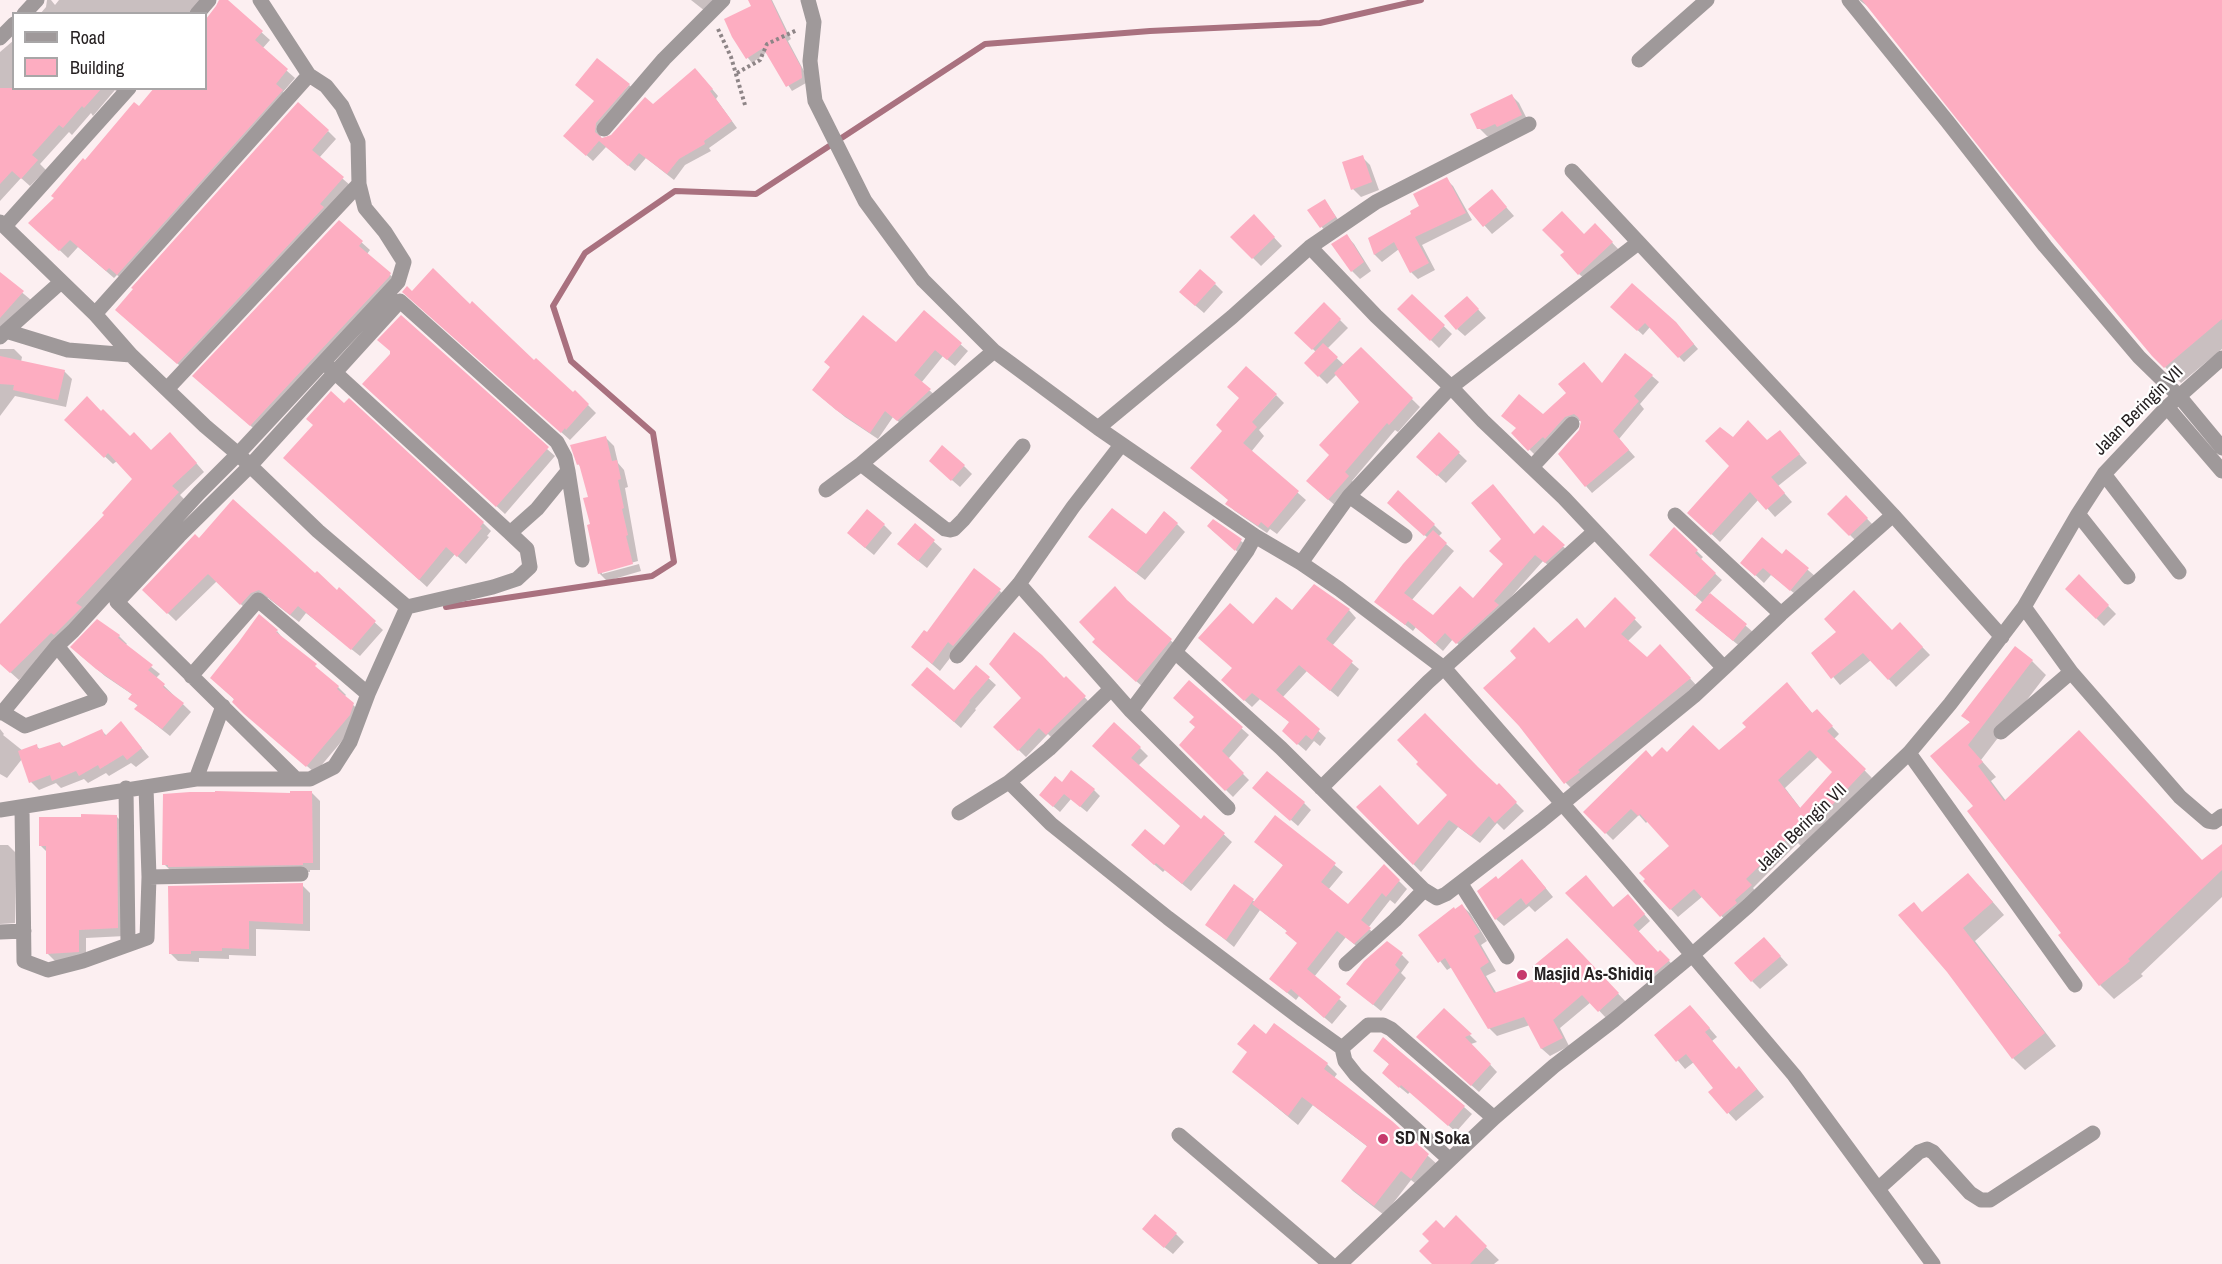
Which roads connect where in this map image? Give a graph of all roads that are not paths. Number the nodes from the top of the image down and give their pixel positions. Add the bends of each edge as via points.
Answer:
1 (37, 0) edge
2 (209, 0) edge
3 (260, 0) edge
4 (723, 0) edge
5 (808, 0) edge
6 (1707, 0) edge
7 (1849, 0) edge
8 (26, 12) edge
9 (199, 12) edge
10 (12, 26) edge
11 (0, 38) edge
12 (1639, 60) dead end
13 (309, 75) junction
14 (127, 90) edge
15 (1529, 124) dead end
16 (604, 129) dead end
17 (1572, 171) dead end
18 (359, 184) junction
19 (2, 224) edge
20 (1638, 243) junction
21 (1310, 247) junction
22 (61, 282) junction
23 (95, 314) junction
24 (3, 334) edge
25 (994, 351) junction
26 (130, 355) junction
27 (2222, 358) edge
28 (330, 368) junction
29 (1451, 387) junction
30 (167, 389) junction
31 (2179, 396) junction
32 (2167, 406) junction
33 (1572, 424) dead end
34 (1098, 429) junction
35 (1121, 445) junction
36 (1023, 446) dead end
37 (2222, 448) edge
38 (238, 454) junction
39 (861, 464) junction
40 (249, 466) junction
41 (1533, 467) junction
42 (568, 471) junction
43 (2222, 471) edge
44 (2104, 474) junction
45 (826, 490) dead end
46 (1349, 496) junction
47 (2078, 514) junction
48 (1675, 515) dead end
49 (1893, 515) junction
50 (1594, 532) junction
51 (510, 533) junction
52 (1405, 536) dead end
53 (1251, 544) junction
54 (582, 560) dead end
55 (1301, 563) junction
56 (2179, 572) dead end
57 (2128, 577) dead end
58 (1019, 584) junction
59 (408, 607) junction
60 (2024, 607) junction
61 (1781, 614) junction
62 (2002, 637) junction
63 (57, 646) junction
64 (1175, 652) junction
65 (957, 656) dead end
66 (1724, 668) junction
67 (2071, 672) junction
68 (1437, 675) junction
69 (191, 676) junction
70 (1111, 689) junction
71 (368, 694) junction
72 (223, 706) junction
73 (1131, 711) junction
74 (1, 712) edge
75 (2001, 732) dead end
76 (1909, 753) junction
77 (196, 778) junction
78 (296, 779) junction
79 (1009, 782) junction
80 (146, 787) junction
81 (126, 788) junction
82 (1321, 788) junction
83 (1558, 806) junction
84 (22, 808) junction
85 (1228, 808) dead end
86 (0, 810) edge
87 (959, 813) dead end
88 (2222, 816) edge
89 (301, 874) dead end
90 (149, 877) junction
91 (1461, 884) junction
92 (1424, 891) junction
93 (24, 931) junction
94 (0, 932) edge
95 (128, 944) junction
96 (1692, 955) junction
97 (1507, 957) dead end
98 (1346, 964) dead end
99 (2075, 985) dead end
100 (1342, 1048) junction
101 (1494, 1118) junction
102 (2093, 1133) dead end
103 (1179, 1135) dead end
104 (1449, 1159) junction
105 (1879, 1188) junction
106 (1330, 1264) edge
107 (1341, 1264) edge
108 (1933, 1264) edge

1 - 8 street
2 - 9 street
3 - 13 street
4 - 16 street
5 - 25 street via 814,22 810,61 815,101 865,201 923,280
6 - 12 street
7 - 31 street via 2045,246 2139,357
10 - 11 street
13 - 18 street via 326,86 342,106 358,142
13 - 23 street
14 - 19 street
15 - 21 street via 1376,202
17 - 20 street
18 - 28 street via 365,208 404,262 398,282
18 - 30 street
19 - 22 street
20 - 29 street
20 - 49 street
21 - 29 street
21 - 34 street
22 - 23 street
22 - 24 street
23 - 26 street
24 - 26 street via 68,350
25 - 34 street
25 - 39 street
26 - 30 street
27 - 31 street, Jalan Beringin VII
28 - 38 street
28 - 40 street
28 - 42 street via 400,301 557,442
28 - 51 street
29 - 41 street
29 - 46 street
30 - 38 street
31 - 32 street, Jalan Beringin VII
31 - 37 street
32 - 43 street
32 - 44 street, Jalan Beringin VII
33 - 41 street
34 - 35 street
35 - 53 street
35 - 58 street
36 - 39 street via 963,520 950,530
38 - 40 street
38 - 63 street
39 - 45 street
40 - 59 street
40 - 69 street via 117,602
41 - 50 street
42 - 51 street via 537,509
42 - 54 street
44 - 47 street, Jalan Beringin VII
44 - 56 street
46 - 52 street
46 - 55 street
47 - 57 street
47 - 60 street, Jalan Beringin VII
48 - 61 street
49 - 61 street
49 - 62 street
50 - 66 street
50 - 68 street
51 - 59 street via 530,557 530,567 517,579
53 - 55 street
53 - 64 street
55 - 68 street
58 - 65 street
58 - 70 street
59 - 71 street
60 - 62 street, Jalan Beringin VII
60 - 67 street
61 - 66 street
62 - 76 street, Jalan Beringin VII
63 - 74 street
63 - 74 street via 100,699 25,726
64 - 73 street
64 - 82 street
66 - 83 street
67 - 75 street
67 - 88 street via 2180,797 2208,821
68 - 82 street
68 - 83 street
69 - 71 street via 258,600
69 - 72 street
70 - 73 street
70 - 79 street
71 - 78 street via 350,742 334,767 310,779
72 - 77 street
72 - 78 street
73 - 85 street
76 - 96 street, Jalan Beringin VII
76 - 99 street
77 - 78 street
77 - 80 street
79 - 87 street
79 - 100 street via 1051,824 1168,918
80 - 81 street
80 - 90 street
81 - 84 street
81 - 95 street
82 - 92 street
83 - 91 street
83 - 96 street
84 - 86 street
84 - 93 street
89 - 90 street
90 - 95 street via 147,938
91 - 92 street via 1437,898
91 - 97 street
92 - 98 street
93 - 94 street
93 - 95 street via 24,961 48,970
96 - 101 street, Jalan Beringin VII
96 - 105 street via 1794,1076
100 - 101 street via 1368,1025 1383,1025
100 - 104 street via 1348,1066
101 - 104 street, Jalan Beringin VII
102 - 105 street via 1990,1200 1970,1193 1927,1149
103 - 106 street
104 - 107 street, Jalan Beringin VII
105 - 108 street

